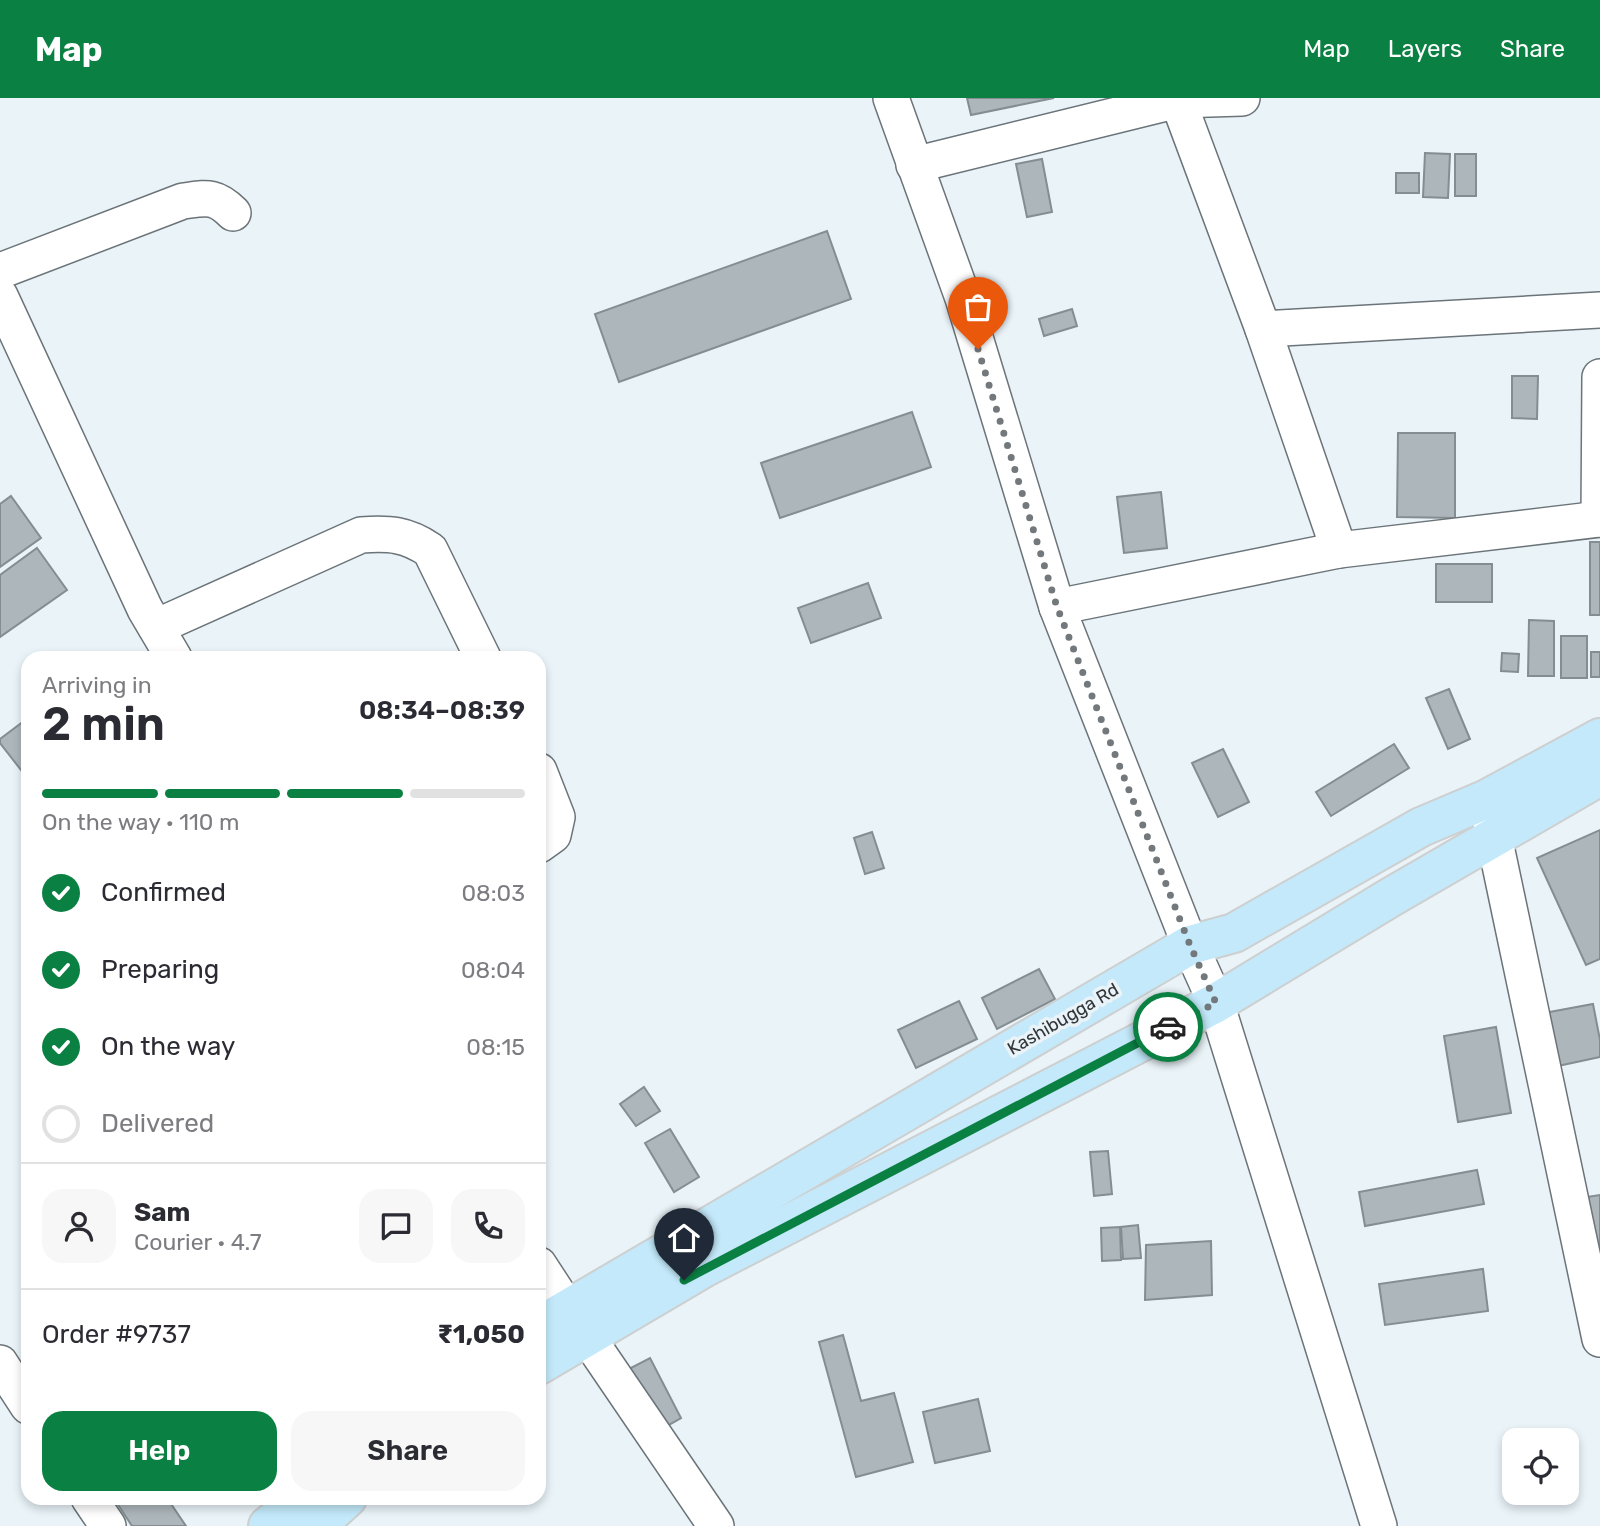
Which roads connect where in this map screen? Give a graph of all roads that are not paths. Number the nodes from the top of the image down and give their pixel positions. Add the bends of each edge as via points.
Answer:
1 (891, 98) edge
2 (1242, 98) edge
3 (1177, 99) edge
4 (914, 165) junction
5 (233, 213) dead end
6 (0, 271) edge
7 (2, 304) edge
8 (1600, 310) edge
9 (1263, 330) junction
10 (1600, 377) edge
11 (1599, 519) edge
12 (1339, 550) junction
13 (1057, 607) junction
14 (156, 627) junction
15 (170, 651) edge
16 (480, 651) edge
17 (1600, 738) edge
18 (1600, 776) edge
19 (546, 789) edge
20 (1487, 799) junction
21 (1493, 838) junction
22 (546, 840) edge
23 (1190, 945) junction
24 (1216, 1003) junction
25 (546, 1281) edge
26 (565, 1324) edge
27 (1600, 1339) edge
28 (546, 1354) edge
29 (0, 1363) edge
30 (21, 1395) edge
31 (94, 1505) edge
32 (294, 1505) edge
33 (339, 1505) edge
34 (108, 1526) edge
35 (268, 1526) edge
36 (316, 1526) edge
37 (716, 1526) edge
38 (1379, 1526) edge

1 - 4 street
2 - 3 street
3 - 4 street
3 - 9 street
4 - 13 street via 963,298
5 - 6 street via 220,201 183,201
7 - 14 street
8 - 9 street
9 - 12 street
10 - 11 street
11 - 12 street
12 - 13 street
13 - 23 street
14 - 15 street
14 - 16 street via 361,535 387,533 413,538 430,550
17 - 20 main road, Kashibugga Rd
18 - 21 main road, Kashibugga Rd
19 - 22 street via 557,817 553,835
20 - 21 street
20 - 23 main road, Kashibugga Rd via 1421,827 1234,933
21 - 24 main road, Kashibugga Rd
21 - 27 street
23 - 24 street
23 - 26 main road, Kashibugga Rd
24 - 26 main road, Kashibugga Rd via 707,1266
24 - 38 street
25 - 26 street
26 - 28 main road, Kashibugga Rd
26 - 37 street
29 - 30 street
31 - 34 street
32 - 35 main road
33 - 36 main road

